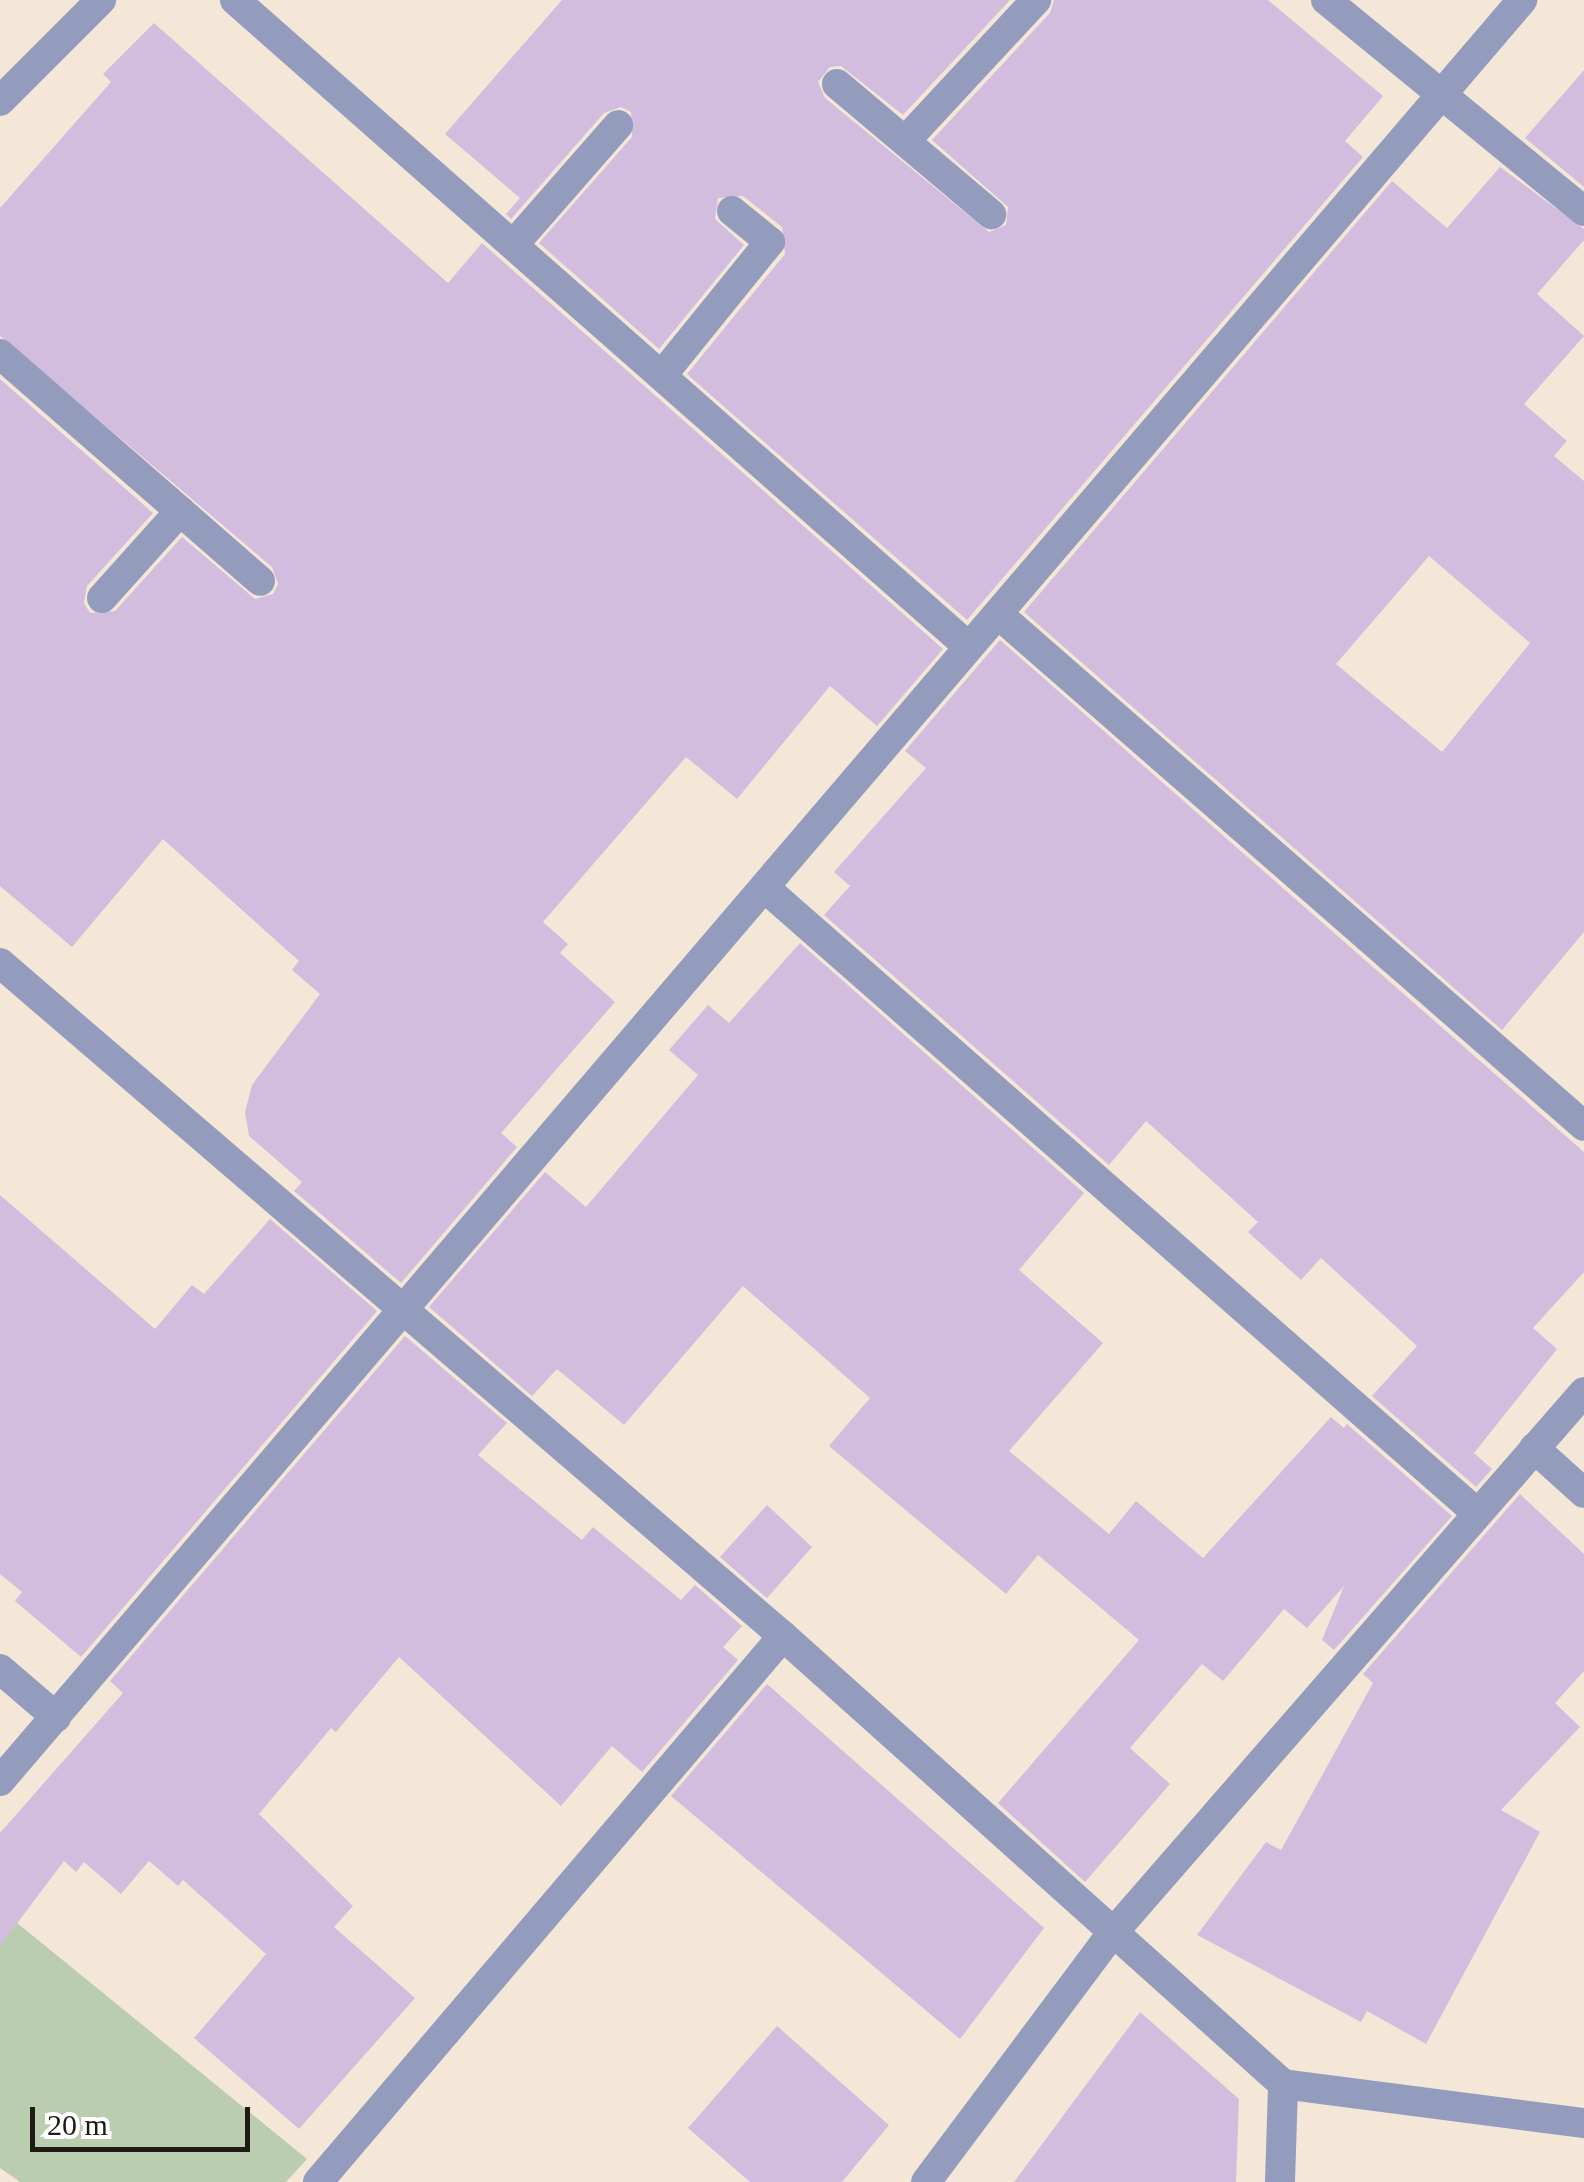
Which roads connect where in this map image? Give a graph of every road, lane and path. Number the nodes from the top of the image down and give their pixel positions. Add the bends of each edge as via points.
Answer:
1 (235, 0) edge
2 (1036, 0) edge
3 (1326, 0) edge
4 (1522, 0) edge
5 (88, 5) edge
6 (837, 84) dead end
7 (1440, 95) junction
8 (0, 102) edge
9 (618, 125) dead end
10 (907, 139) junction
11 (732, 211) dead end
12 (1584, 211) edge
13 (991, 214) dead end
14 (514, 244) junction
15 (0, 354) edge
16 (663, 374) junction
17 (180, 510) junction
18 (260, 581) dead end
19 (102, 598) dead end
20 (998, 614) junction
21 (969, 647) junction
22 (765, 888) junction
23 (0, 963) edge
24 (1584, 1126) edge
25 (402, 1314) junction
26 (1584, 1392) edge
27 (1534, 1448) junction
28 (1584, 1493) edge
29 (1477, 1514) junction
30 (783, 1636) junction
31 (0, 1669) edge
32 (56, 1717) junction
33 (0, 1781) edge
34 (1111, 1934) junction
35 (1283, 2084) junction
36 (1584, 2123) edge
37 (318, 2182) edge
38 (926, 2182) edge
39 (1280, 2182) edge

1 - 14 street
2 - 10 street
3 - 7 street
4 - 7 street
5 - 8 street
6 - 10 street
7 - 12 street
7 - 20 street
9 - 14 street
10 - 13 street
11 - 16 street via 770,242
14 - 16 street
15 - 17 street
16 - 21 street
17 - 18 street
17 - 19 street
20 - 21 street
20 - 24 street
21 - 22 street
22 - 25 street
22 - 29 street
23 - 25 street
25 - 30 street
25 - 32 street
26 - 27 street
27 - 28 street
27 - 29 street
29 - 34 street
30 - 34 street
30 - 37 street
31 - 32 street
32 - 33 street
34 - 35 street
34 - 38 street
35 - 36 street
35 - 39 street

